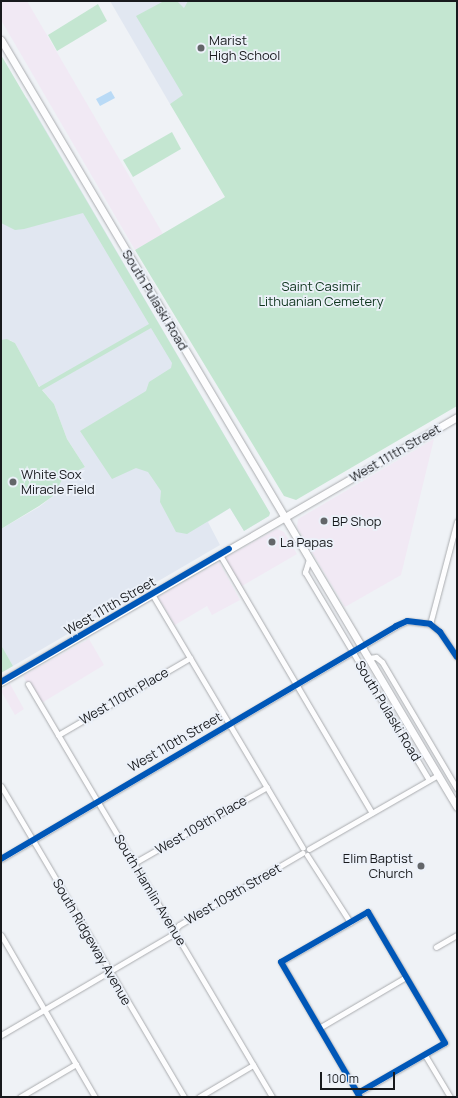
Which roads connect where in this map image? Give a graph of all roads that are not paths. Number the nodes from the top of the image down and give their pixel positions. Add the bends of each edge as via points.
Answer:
1 (1, 40) edge
2 (457, 417) edge
3 (284, 517) junction
4 (457, 521) edge
5 (220, 555) junction
6 (309, 560) junction
7 (152, 594) junction
8 (430, 624) junction
9 (361, 646) junction
10 (352, 651) junction
11 (457, 657) edge
12 (190, 658) junction
13 (368, 658) junction
14 (1, 682) edge
15 (28, 684) dead end
16 (296, 684) junction
17 (228, 723) junction
18 (58, 735) junction
19 (438, 775) junction
20 (429, 780) junction
21 (1, 786) edge
22 (267, 787) junction
23 (457, 789) edge
24 (98, 801) junction
25 (457, 807) edge
26 (372, 813) junction
27 (33, 840) junction
28 (305, 851) junction
29 (1, 859) edge
30 (134, 864) junction
31 (350, 922) junction
32 (174, 931) junction
33 (1, 935) edge
34 (457, 935) edge
35 (436, 947) dead end
36 (110, 971) junction
37 (406, 977) junction
38 (45, 1009) junction
39 (319, 1028) junction
40 (1, 1035) edge
41 (424, 1055) junction
42 (76, 1064) junction
43 (253, 1065) junction
44 (359, 1095) edge
45 (20, 1097) edge
46 (95, 1097) edge
47 (184, 1097) edge
48 (199, 1097) edge
49 (272, 1097) edge
50 (450, 1097) edge

1 - 3 main road, South Pulaski Road
2 - 3 main road, West 111th Street
3 - 5 main road, West 111th Street
3 - 6 main road, South Pulaski Road
4 - 8 street
5 - 7 main road, West 111th Street
5 - 16 street
6 - 9 main road, South Pulaski Road
6 - 10 street, South Pulaski Road via 305,572
7 - 12 street
7 - 14 main road, West 111th Street
8 - 9 street, West 110th Street via 407,621
8 - 11 street via 440,632
9 - 10 street, West 110th Street
9 - 13 main road, South Pulaski Road
10 - 16 street, West 110th Street
10 - 20 street, South Pulaski Road
12 - 17 street
12 - 18 street, West 110th Place
13 - 19 main road, South Pulaski Road
13 - 23 street, South Pulaski Road via 376,657 382,662
15 - 18 street, South Hamlin Avenue
16 - 17 street, West 110th Street
16 - 26 street
17 - 22 street
17 - 24 street, West 110th Street
18 - 24 street, South Hamlin Avenue
19 - 20 street, West 109th Street
19 - 25 main road, South Pulaski Road
20 - 26 street, West 109th Street
21 - 27 street, South Ridgeway Avenue
22 - 28 street
22 - 30 street, West 109th Place
24 - 27 street, West 110th Street
24 - 30 street, South Hamlin Avenue
26 - 28 street, West 109th Street
27 - 29 street, West 110th Street
27 - 36 street, South Ridgeway Avenue
28 - 31 street
28 - 32 street, West 109th Street via 179,925
30 - 32 street, South Hamlin Avenue
31 - 37 street via 368,912
31 - 39 street via 280,962
32 - 36 street, West 109th Street via 170,936
32 - 43 street, South Hamlin Avenue
33 - 38 street
34 - 35 street
36 - 38 street, West 109th Street
36 - 47 street, South Ridgeway Avenue
37 - 39 street
37 - 41 street via 445,1043
38 - 40 street, West 109th Street
38 - 42 street
39 - 44 street
41 - 44 street
41 - 50 street
42 - 45 street
42 - 46 street
43 - 48 street
43 - 49 street, South Hamlin Avenue

